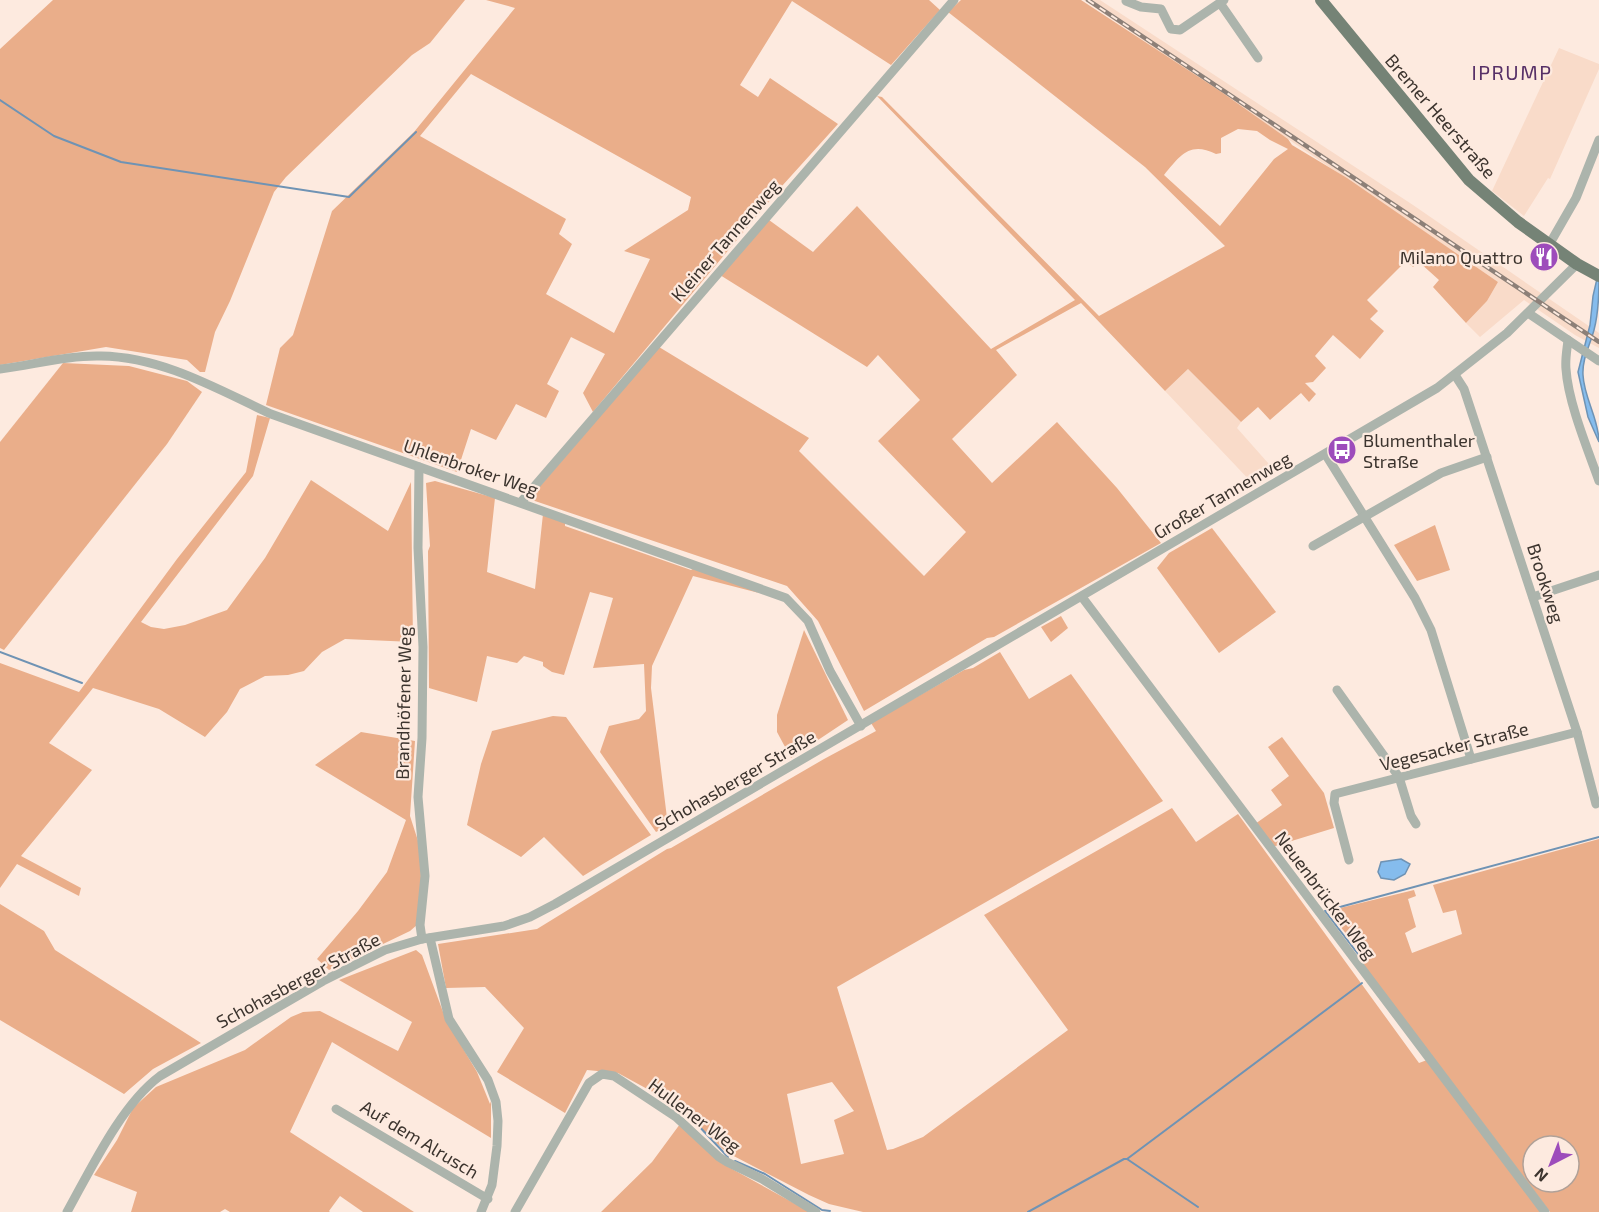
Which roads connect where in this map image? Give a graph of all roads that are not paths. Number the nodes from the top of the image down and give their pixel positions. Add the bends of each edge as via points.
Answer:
1 (954, 0) edge
2 (1321, 0) edge
3 (1126, 1) edge
4 (1222, 2) edge
5 (1258, 58) dead end
6 (1599, 140) edge
7 (1549, 244) junction
8 (1578, 264) junction
9 (1597, 275) edge
10 (1528, 313) junction
11 (1571, 342) junction
12 (1595, 359) edge
13 (0, 369) edge
14 (1455, 375) junction
15 (1326, 454) junction
16 (1487, 457) junction
17 (419, 467) junction
18 (1599, 482) edge
19 (521, 502) junction
20 (1363, 516) junction
21 (1312, 546) dead end
22 (1599, 575) edge
23 (1082, 597) junction
24 (1533, 597) junction
25 (1337, 690) dead end
26 (861, 726) junction
27 (1577, 732) junction
28 (1472, 759) junction
29 (1400, 777) junction
30 (1596, 804) dead end
31 (1416, 825) dead end
32 (1349, 860) dead end
33 (426, 939) junction
34 (336, 1109) dead end
35 (485, 1206) edge
36 (67, 1212) edge
37 (494, 1212) edge
38 (515, 1212) edge
39 (816, 1212) edge
40 (1545, 1212) edge

1 - 19 street, Kleiner Tannenweg
2 - 7 main road, Bremer Heerstraße via 1469,180
3 - 4 street via 1161,9 1172,29 1180,30
4 - 5 street
6 - 7 street via 1576,198
7 - 8 main road, Bremer Heerstraße
8 - 9 main road, Bremer Heerstraße
8 - 10 street, Großer Tannenweg
10 - 11 street
10 - 14 street, Großer Tannenweg
11 - 12 street
11 - 18 street via 1567,381
13 - 17 street, Uhlenbroker Weg via 99,356 138,360 203,381 271,414
14 - 15 street, Großer Tannenweg
14 - 16 street, Brookweg via 1464,389
15 - 20 street
15 - 23 street, Großer Tannenweg
16 - 20 street via 1441,473
16 - 24 street, Brookweg
17 - 19 street, Uhlenbroker Weg
17 - 33 street, Brandhöfener Weg via 423,647 418,797 425,876 420,925
19 - 26 street, Uhlenbroker Weg via 786,598 808,621
20 - 21 street
20 - 28 street via 1431,630
22 - 24 street
23 - 26 street, Großer Tannenweg
23 - 40 street, Neuenbrücker Weg
24 - 27 street, Brookweg
25 - 29 street
26 - 33 street, Schohasberger Straße via 530,917 504,926
27 - 28 street, Vegesacker Straße
27 - 30 street, Brookweg
28 - 29 street, Vegesacker Straße
29 - 31 street
29 - 32 street, Vegesacker Straße via 1339,792 1333,797
33 - 35 street, Brandhöfener Weg via 449,1019 488,1080 496,1102 497,1146
33 - 36 street, Schohasberger Straße via 385,951 323,981 146,1086 129,1106
34 - 35 street, Auf dem Alrusch
35 - 37 street
38 - 39 street, Hullener Weg via 589,1083 602,1074 614,1076 676,1117 719,1157

